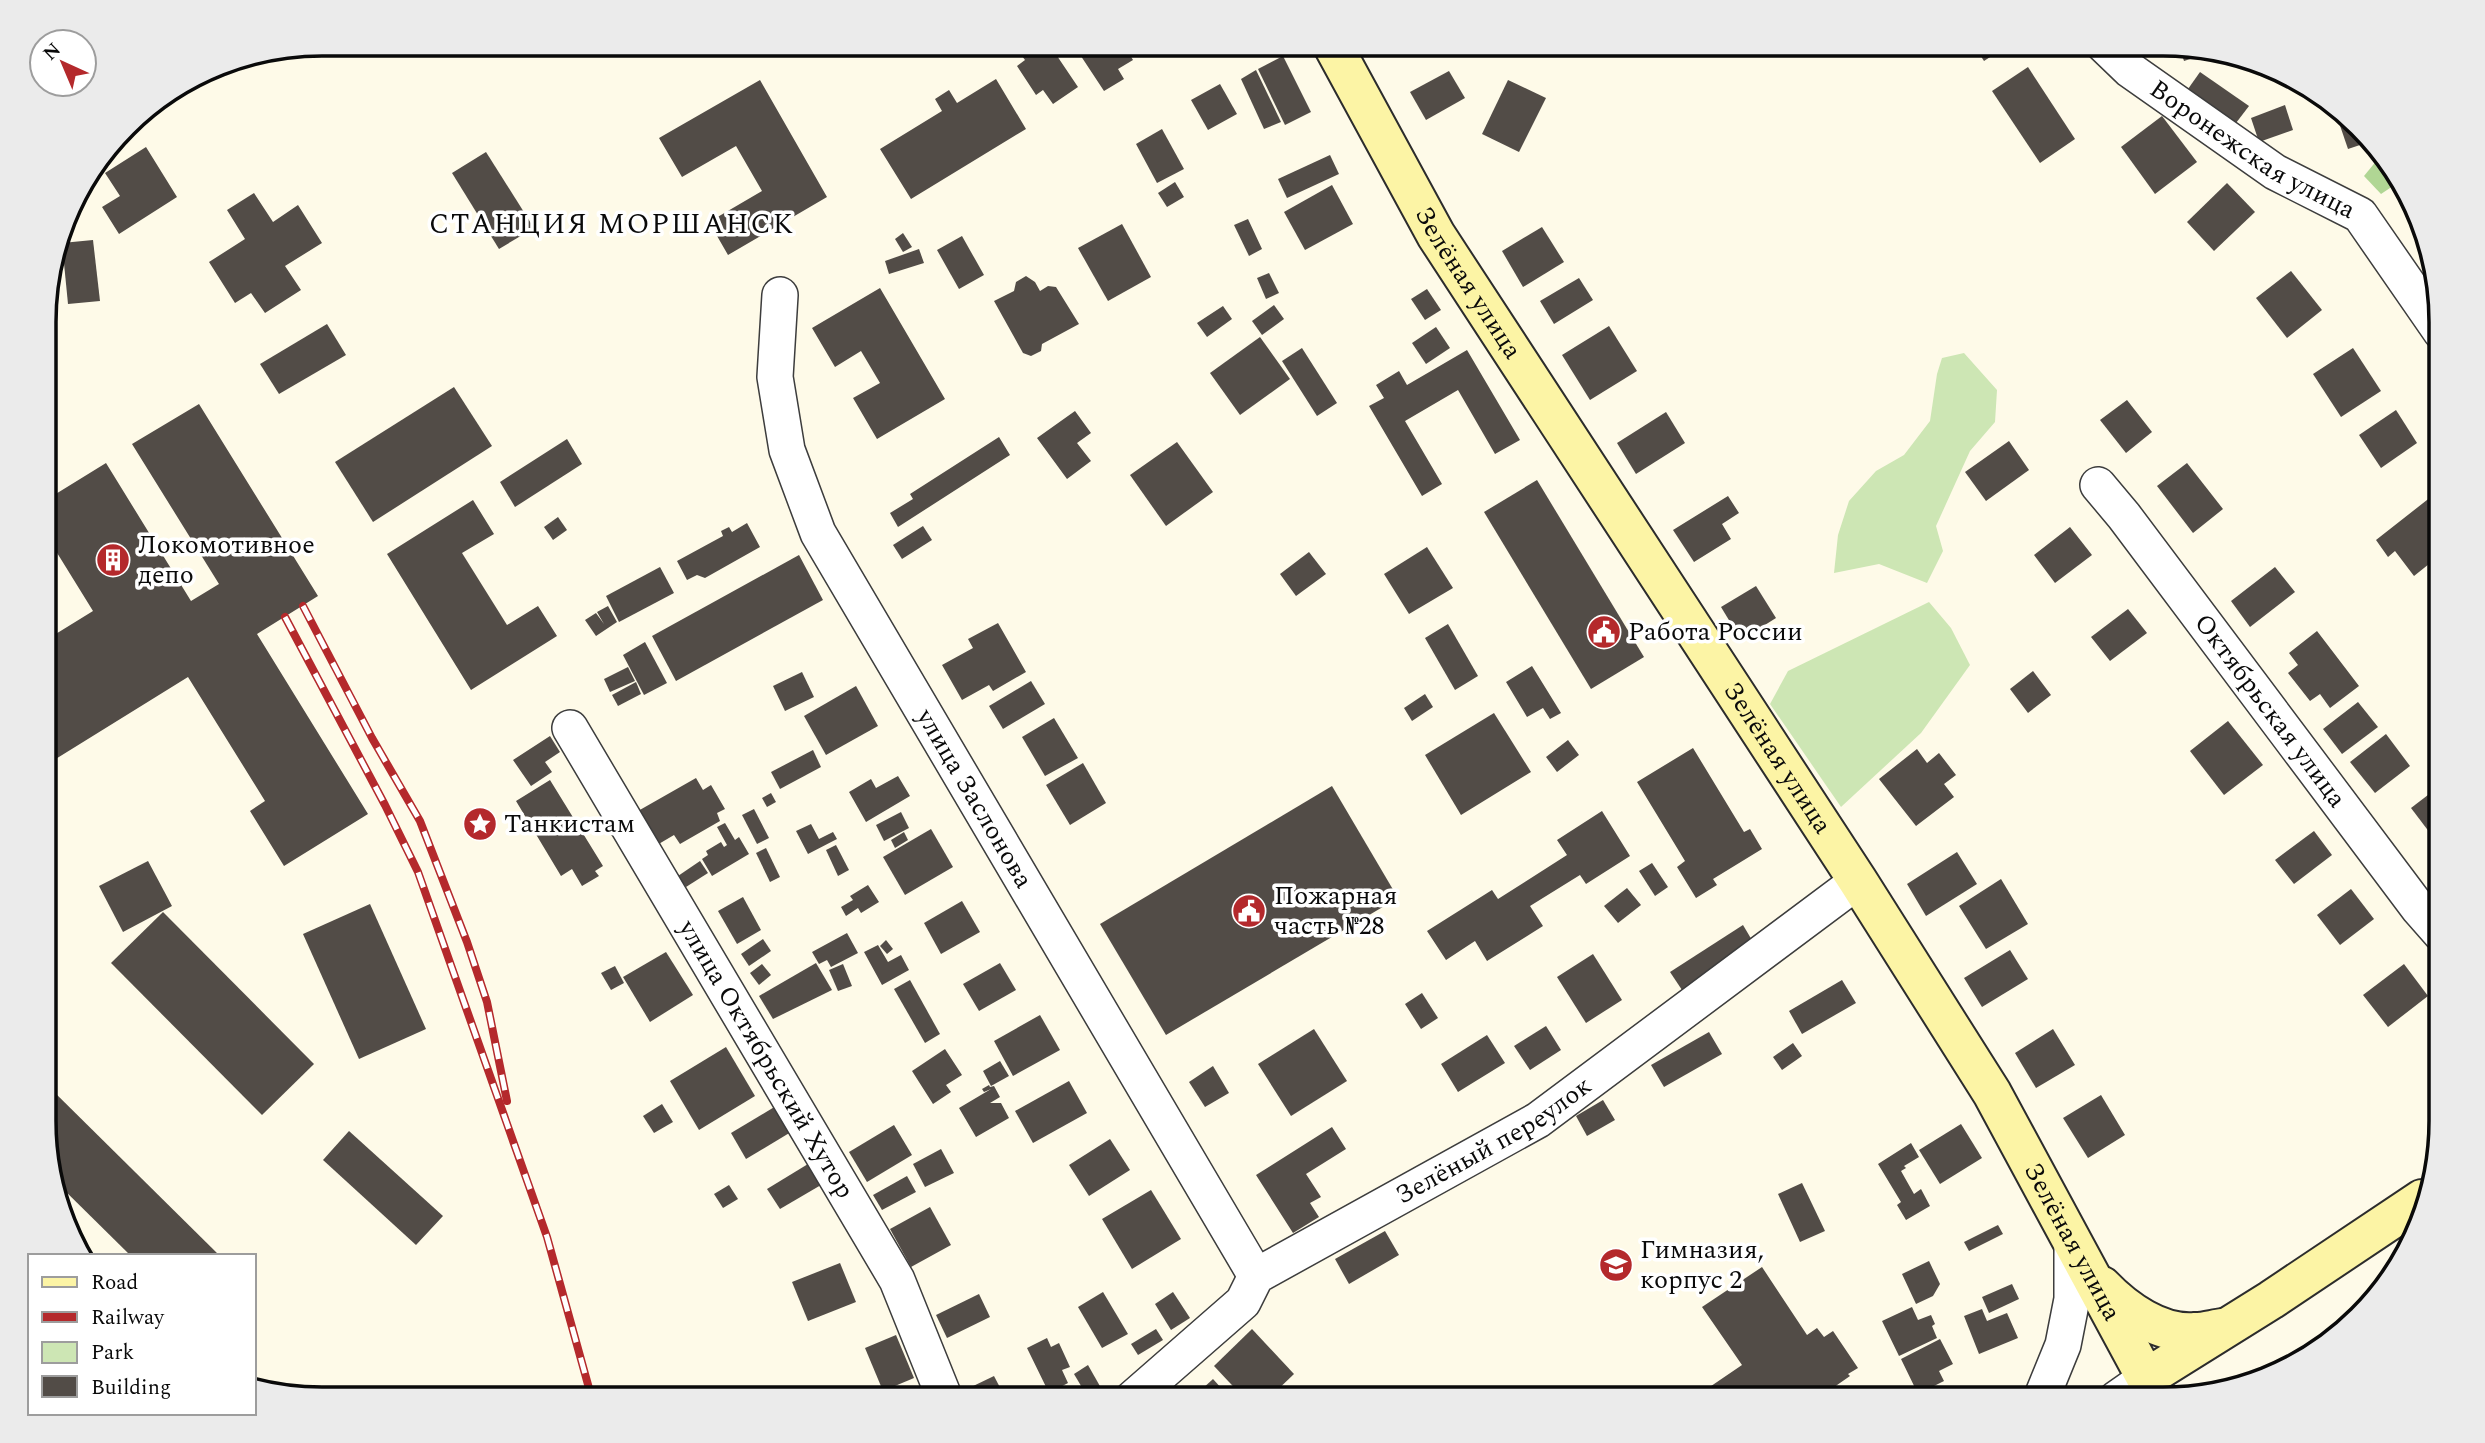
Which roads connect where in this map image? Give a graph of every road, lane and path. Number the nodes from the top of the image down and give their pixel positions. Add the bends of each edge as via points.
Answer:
1 (1339, 56) edge
2 (2116, 56) edge
3 (780, 295) dead end
4 (2429, 314) edge
5 (2098, 485) dead end
6 (570, 728) dead end
7 (1858, 881) junction
8 (2429, 920) edge
9 (2415, 1205) edge
10 (2080, 1256) junction
11 (1256, 1276) junction
12 (2227, 1327) junction
13 (940, 1387) edge
14 (1146, 1387) edge
15 (2046, 1387) edge
16 (2131, 1387) edge
17 (2133, 1387) edge

1 - 7 street, Зелёная улица via 1436,235
2 - 4 street, Воронежская улица via 2275,172 2360,215
3 - 11 street, улица Заслонова via 775,377 787,450 818,533
5 - 8 street, Октябрьская улица
6 - 13 street, улица Октябрьский Хутор via 897,1280
7 - 10 street, Зелёная улица via 1992,1093
7 - 11 street, Зелёный переулок via 1538,1120
9 - 12 street
10 - 12 street via 2117,1301 2137,1315 2193,1333
10 - 15 street via 2063,1345
10 - 16 street, Зелёная улица
11 - 14 street via 1244,1302
12 - 17 street

